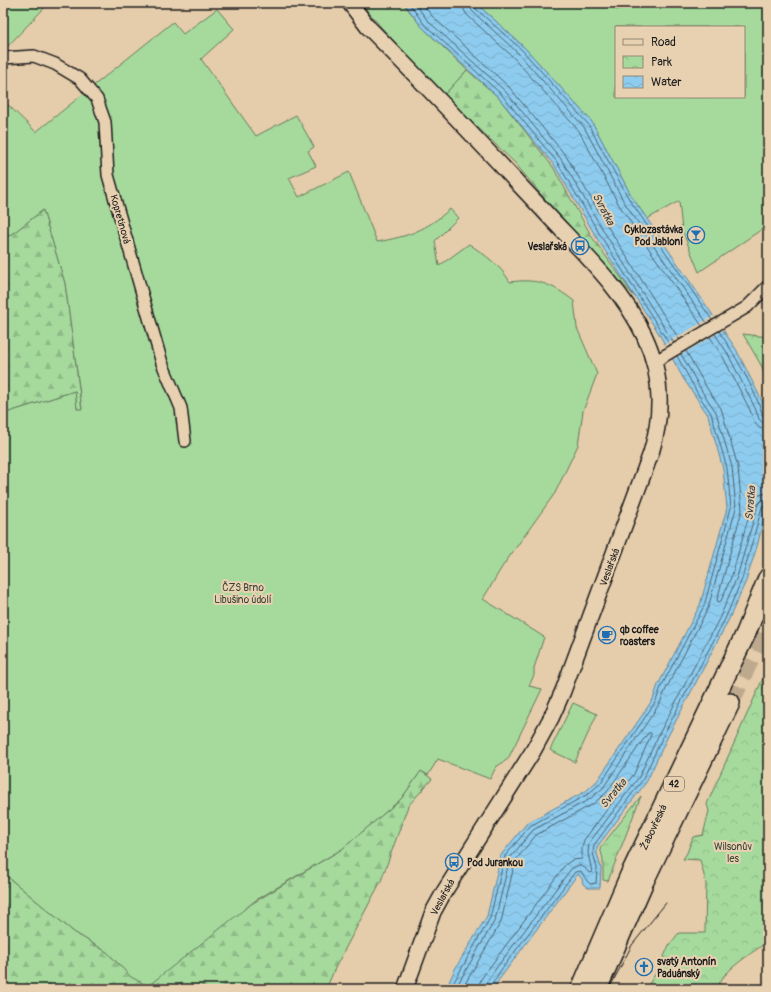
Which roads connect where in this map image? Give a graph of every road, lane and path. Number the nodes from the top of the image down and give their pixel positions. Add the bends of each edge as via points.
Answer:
1 (350, 3) edge
2 (3, 58) edge
3 (768, 286) edge
4 (654, 362) junction
5 (185, 441) dead end
6 (768, 579) edge
7 (730, 702) tunnel mouth
8 (405, 989) edge
9 (581, 989) edge
10 (597, 989) edge

1 - 4 street, Veslařská via 368,27 610,283 628,306
2 - 5 street, Kopretinová via 34,56 55,64 80,79 97,99 105,122 108,175 162,364 181,408
3 - 4 street via 747,307
4 - 8 street, Veslařská via 660,413 655,440 563,691 534,751 433,912
6 - 9 highway, Žabovřeská / 42 via 746,633 630,875
7 - 10 highway, Žabovřeská / 42 via 644,881

